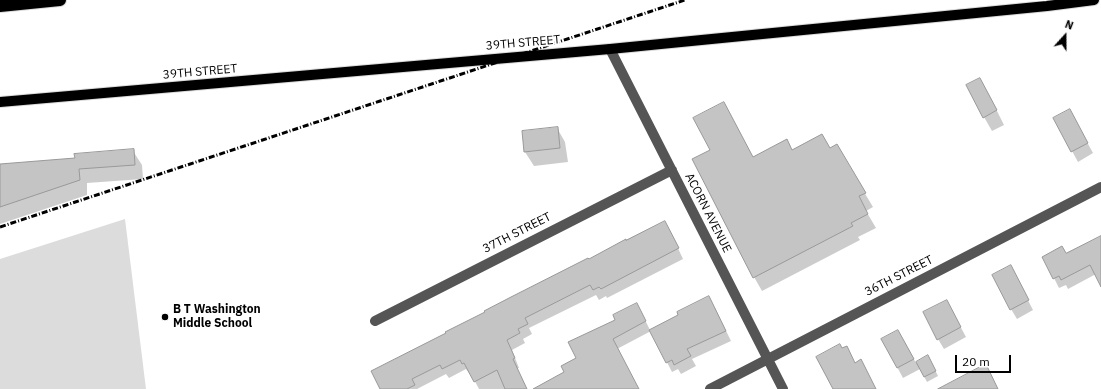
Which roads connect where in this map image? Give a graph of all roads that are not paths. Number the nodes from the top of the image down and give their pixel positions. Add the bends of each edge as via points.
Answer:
1 (60, 0) edge
2 (1094, 0) edge
3 (0, 6) edge
4 (610, 49) junction
5 (0, 102) edge
6 (672, 170) junction
7 (1101, 187) edge
8 (375, 321) dead end
9 (768, 359) junction
10 (710, 389) edge
11 (783, 389) edge

1 - 3 highway
2 - 4 main road, 39TH STREET
4 - 5 main road, 39TH STREET
4 - 6 street, ACORN AVENUE
6 - 8 street, 37TH STREET
6 - 9 street, ACORN AVENUE
7 - 9 street, 36TH STREET
9 - 10 street, 36TH STREET
9 - 11 street, ACORN AVENUE

